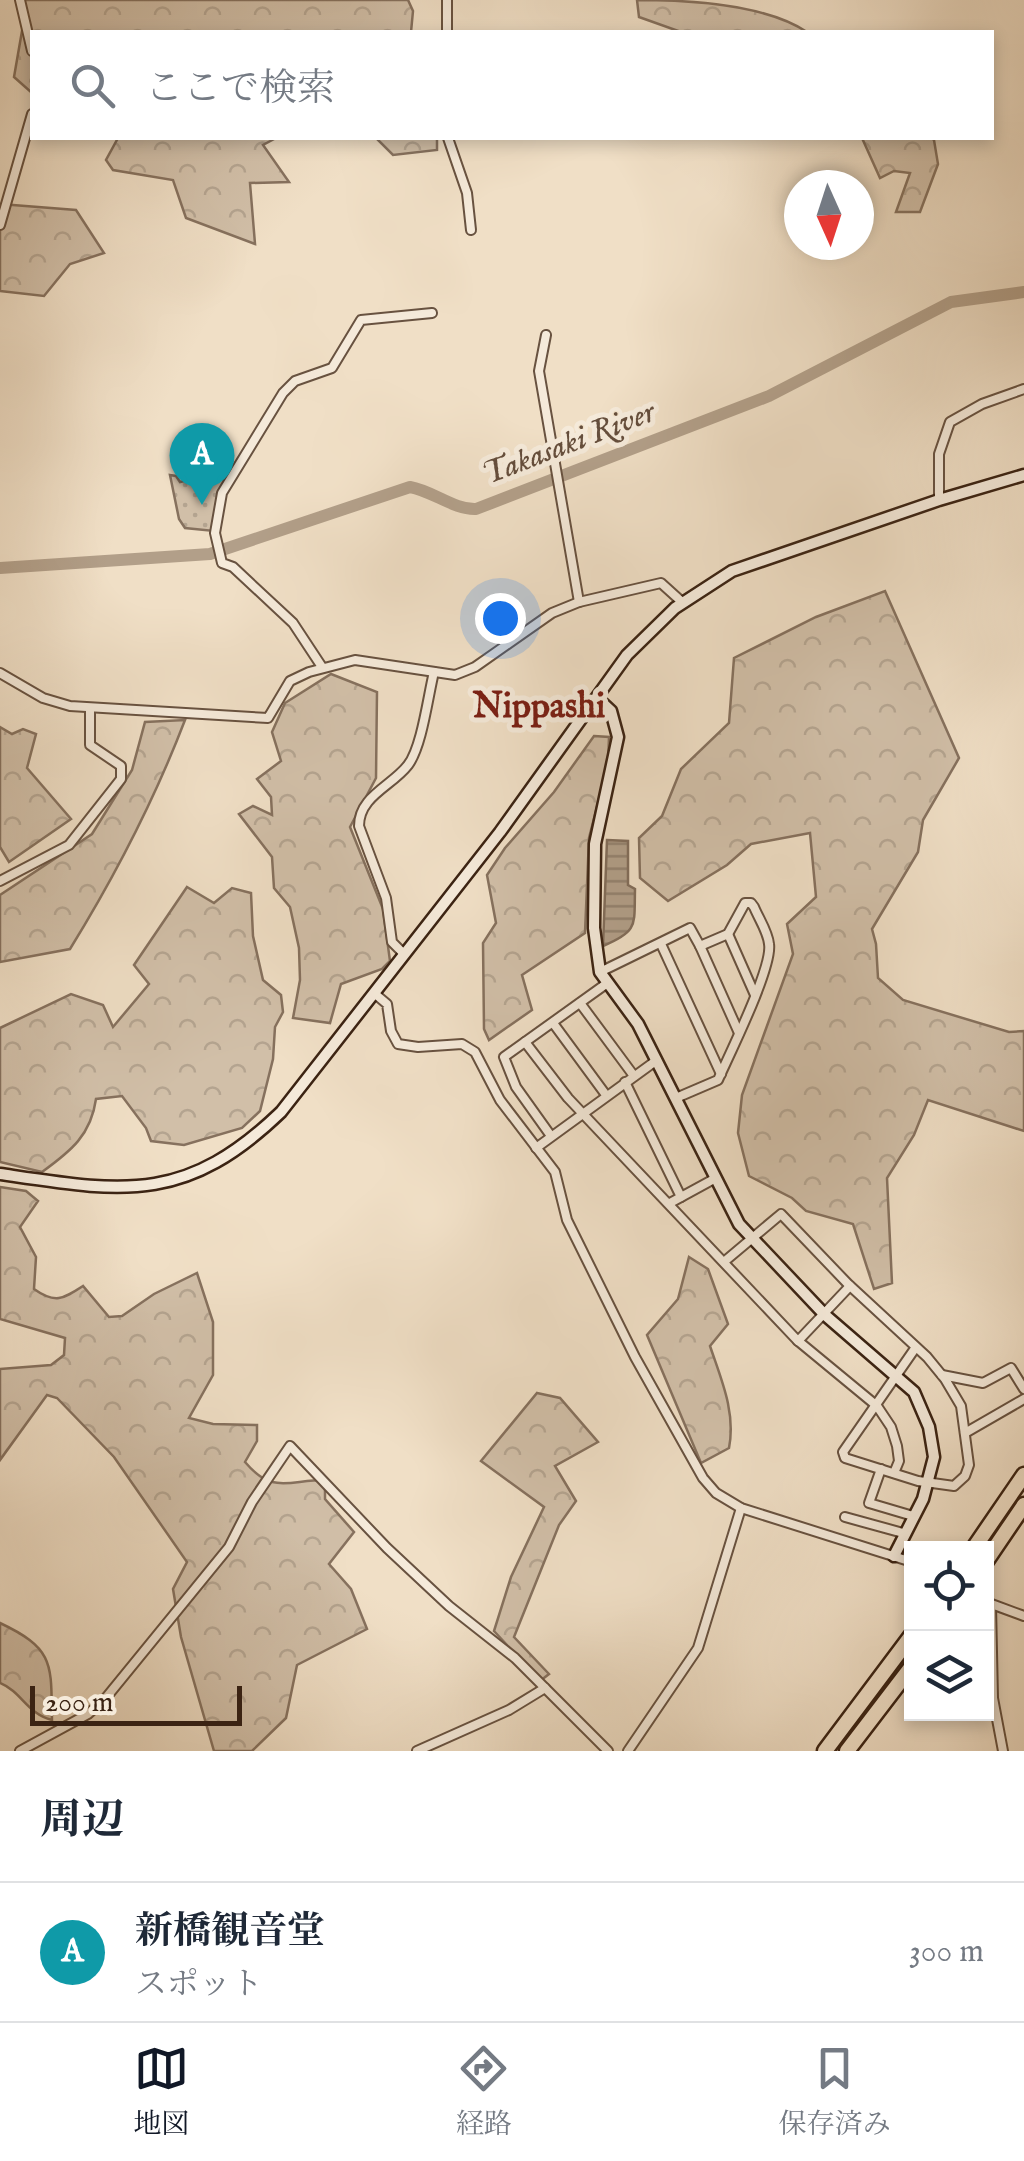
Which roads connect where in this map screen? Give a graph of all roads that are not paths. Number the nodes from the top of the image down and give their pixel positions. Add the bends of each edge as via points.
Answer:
1 (20, 0) edge
2 (448, 0) edge
3 (447, 30) edge
4 (30, 43) edge
5 (30, 121) edge
6 (449, 140) edge
7 (0, 225) edge
8 (472, 230) dead end
9 (432, 313) dead end
10 (546, 335) dead end
11 (1024, 389) edge
12 (1024, 475) edge
13 (939, 500) junction
14 (579, 602) junction
15 (682, 602) junction
16 (322, 668) junction
17 (434, 672) junction
18 (0, 673) edge
19 (598, 698) junction
20 (90, 708) junction
21 (0, 881) edge
22 (728, 934) junction
23 (661, 944) junction
24 (700, 946) junction
25 (403, 954) junction
26 (600, 972) junction
27 (606, 984) junction
28 (374, 993) junction
29 (755, 994) junction
30 (580, 1004) junction
31 (553, 1023) junction
32 (739, 1033) junction
33 (525, 1042) junction
34 (657, 1060) junction
35 (721, 1074) junction
36 (634, 1076) junction
37 (625, 1082) junction
38 (606, 1096) junction
39 (676, 1098) junction
40 (581, 1113) junction
41 (551, 1136) junction
42 (536, 1148) junction
43 (0, 1174) edge
44 (714, 1179) junction
45 (681, 1197) junction
46 (670, 1203) junction
47 (752, 1239) junction
48 (726, 1261) junction
49 (850, 1286) junction
50 (825, 1315) junction
51 (798, 1341) junction
52 (916, 1347) junction
53 (898, 1375) junction
54 (942, 1375) junction
55 (1024, 1389) edge
56 (1024, 1399) edge
57 (877, 1406) junction
58 (964, 1432) junction
59 (880, 1469) junction
60 (894, 1473) junction
61 (1024, 1475) edge
62 (928, 1483) junction
63 (1024, 1505) edge
64 (741, 1508) junction
65 (913, 1516) junction
66 (845, 1517) dead end
67 (903, 1533) junction
68 (979, 1541) edge
69 (994, 1549) edge
70 (894, 1556) junction
71 (904, 1559) edge
72 (994, 1606) edge
73 (1024, 1616) edge
74 (990, 1631) edge
75 (904, 1646) edge
76 (904, 1676) edge
77 (545, 1688) junction
78 (20, 1751) edge
79 (417, 1751) edge
80 (608, 1751) edge
81 (628, 1751) edge
82 (824, 1751) edge
83 (847, 1751) edge
84 (1003, 1751) edge

1 - 4 street
2 - 3 street
5 - 7 street
6 - 8 street
9 - 16 street via 360,320 332,368 283,392 222,493 215,533 222,563 293,623
10 - 14 street via 539,371
11 - 13 street via 950,422 938,454
12 - 13 street
13 - 15 street via 732,571
14 - 15 street via 662,583
14 - 17 street via 474,667 454,675
15 - 19 street via 627,656
16 - 17 street via 355,660
16 - 20 street via 290,681 268,718
17 - 25 street via 412,761 375,792 358,826 386,898 392,942
18 - 20 street via 44,698
19 - 25 street
19 - 26 street via 618,737 595,844
20 - 21 street via 90,746 121,766 121,779 68,844
22 - 24 street
22 - 29 street
22 - 29 street via 742,906 751,903 770,942
23 - 24 street via 690,928
23 - 26 street
23 - 35 street
24 - 32 street
25 - 28 street
26 - 27 street
27 - 30 street
27 - 34 street
28 - 42 street via 387,1004 398,1044 470,1047
28 - 43 street via 281,1112 239,1149 199,1171 120,1189
29 - 32 street
30 - 31 street
30 - 36 street
31 - 33 street
31 - 38 street
32 - 35 street
33 - 40 street
33 - 41 street via 504,1064
34 - 36 street
34 - 39 street
35 - 39 street
36 - 37 street
37 - 38 street
37 - 45 street
38 - 40 street
39 - 44 street
40 - 41 street
40 - 46 street
41 - 42 street
42 - 64 street via 558,1178 568,1220 677,1434 703,1478
44 - 45 street
44 - 47 street
45 - 46 street
46 - 48 street
47 - 48 street
47 - 49 street via 781,1214
47 - 50 street
48 - 51 street
49 - 50 street
49 - 52 street
50 - 51 street
50 - 53 street
51 - 57 street
52 - 53 street
52 - 54 street
53 - 57 street
53 - 62 street via 929,1426 934,1457
54 - 55 street via 982,1383 1011,1368
54 - 58 street via 961,1406
56 - 58 street
57 - 59 street via 844,1452
57 - 60 street via 897,1446
58 - 62 street via 965,1476 954,1486
59 - 60 street
59 - 65 street via 869,1503
60 - 62 street
61 - 68 highway
62 - 65 street
63 - 69 highway
64 - 70 street
64 - 81 street via 698,1648
65 - 67 street
66 - 67 street
67 - 70 street
70 - 71 street
72 - 73 street
74 - 84 street via 992,1698
75 - 82 highway
76 - 83 highway
77 - 78 street via 386,1548 290,1446 230,1547 105,1698
77 - 79 street
77 - 80 street

